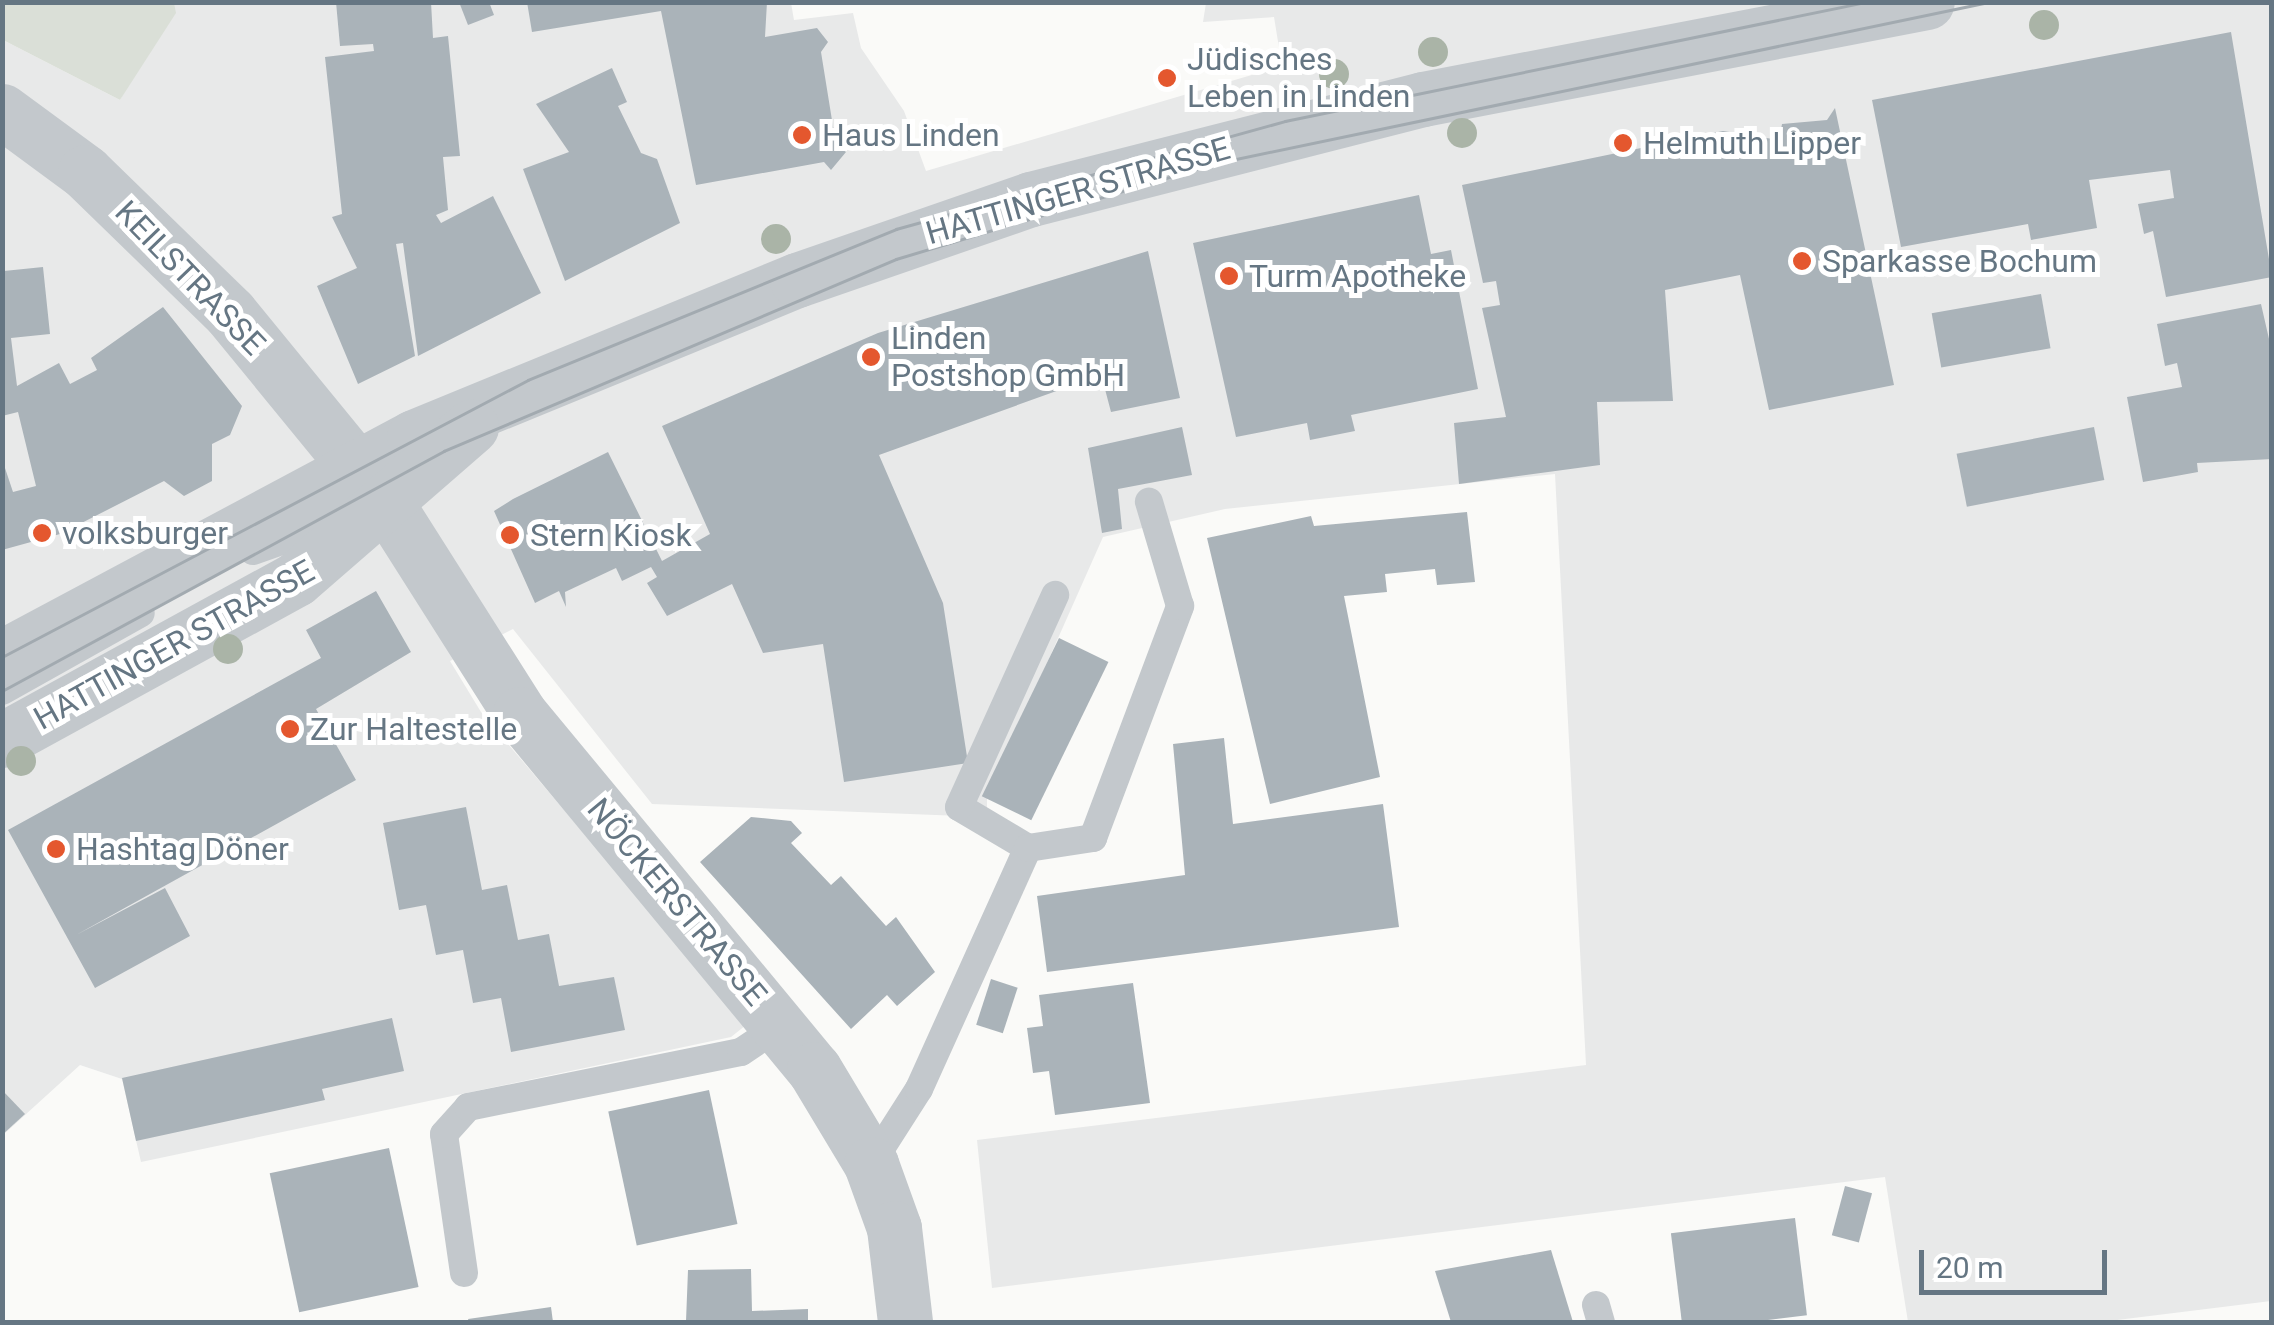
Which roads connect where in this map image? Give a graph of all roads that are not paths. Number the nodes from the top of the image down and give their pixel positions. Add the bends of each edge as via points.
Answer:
1 (1909, 4) edge
2 (2, 111) edge
3 (371, 487) junction
4 (1150, 502) dead end
5 (274, 540) junction
6 (1054, 595) dead end
7 (2, 657) edge
8 (2, 690) edge
9 (2, 740) edge
10 (1028, 848) junction
11 (780, 1026) junction
12 (871, 1164) junction
13 (464, 1272) dead end
14 (905, 1322) edge

1 - 3 street, HATTINGER STRASSE via 1424,99 1047,194 797,280 488,412
2 - 3 street, KEILSTRASSE via 188,266
3 - 5 lane
3 - 5 lane
3 - 7 street, HATTINGER STRASSE
3 - 9 street, HATTINGER STRASSE via 265,600
3 - 11 street, NÖCKERSTRASSE via 520,714
4 - 10 lane via 1180,606 1093,838
5 - 8 lane
6 - 10 lane via 959,807
10 - 12 lane via 919,1089
11 - 12 street, NÖCKERSTRASSE
11 - 13 lane via 741,1052 468,1107 444,1134
12 - 14 street, NÖCKERSTRASSE via 894,1228

